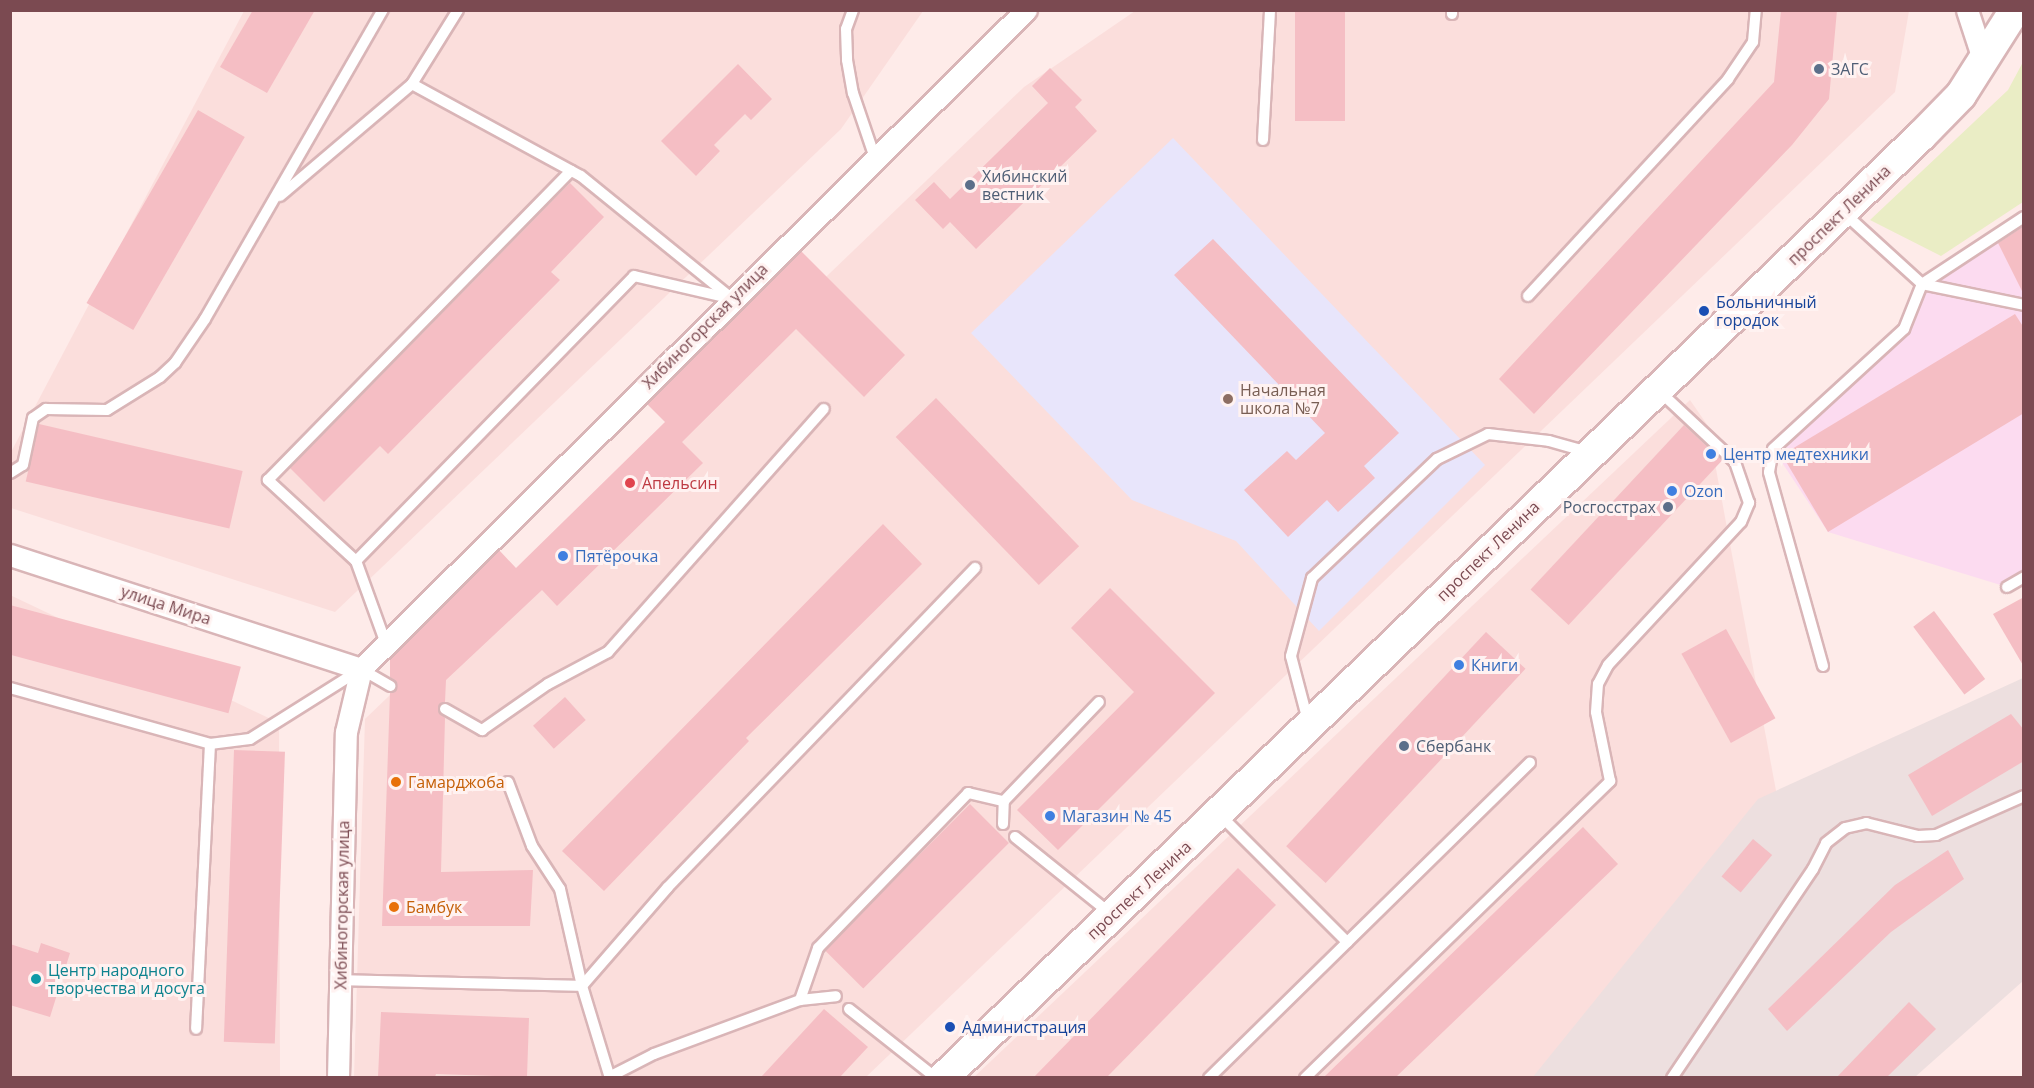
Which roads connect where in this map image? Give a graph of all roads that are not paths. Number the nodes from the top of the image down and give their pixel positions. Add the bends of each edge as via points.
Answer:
1 (383, 10) edge
2 (458, 10) edge
3 (853, 10) edge
4 (1026, 10) edge
5 (1270, 10) edge
6 (1756, 10) edge
7 (1967, 10) edge
8 (2015, 10) edge
9 (1984, 62) junction
10 (412, 84) junction
11 (1263, 140) dead end
12 (875, 158) junction
13 (571, 171) junction
14 (272, 203) junction
15 (1842, 211) junction
16 (2024, 217) edge
17 (1922, 284) junction
18 (1528, 296) dead end
19 (733, 299) junction
20 (2024, 305) edge
21 (1657, 388) junction
22 (824, 408) dead end
23 (1590, 452) junction
24 (10, 472) edge
25 (10, 555) edge
26 (356, 561) junction
27 (975, 568) dead end
28 (2024, 578) edge
29 (2007, 587) dead end
30 (385, 642) junction
31 (1823, 666) dead end
32 (361, 669) junction
33 (390, 686) dead end
34 (10, 688) edge
35 (1099, 702) dead end
36 (445, 709) dead end
37 (1308, 725) junction
38 (210, 744) junction
39 (1530, 763) dead end
40 (508, 782) dead end
41 (2024, 796) edge
42 (1004, 801) junction
43 (1219, 814) junction
44 (1003, 824) dead end
45 (1016, 837) dead end
46 (1112, 915) junction
47 (1347, 942) junction
48 (340, 980) junction
49 (582, 986) junction
50 (836, 996) dead end
51 (800, 1000) junction
52 (849, 1009) dead end
53 (196, 1029) dead end
54 (338, 1077) edge
55 (610, 1077) edge
56 (936, 1077) edge
57 (943, 1077) edge
58 (1209, 1077) edge
59 (1305, 1077) edge
60 (1672, 1077) edge

1 - 14 lane
2 - 10 lane
3 - 12 lane via 846,29 847,60 853,93
4 - 12 street, Хибиногорская улица
5 - 11 lane
6 - 18 lane via 1753,42 1728,79
7 - 9 street
8 - 9 main road, проспект Ленина
9 - 15 main road, проспект Ленина via 1961,95
10 - 13 lane
10 - 14 lane
12 - 19 street, Хибиногорская улица
13 - 19 lane
13 - 26 lane via 268,480
14 - 24 lane via 175,363 107,410 46,409 33,418 23,465
15 - 17 lane
15 - 21 main road, проспект Ленина
16 - 17 lane
17 - 20 lane
17 - 31 lane via 1904,329 1773,449 1769,472
19 - 26 lane via 634,276
19 - 30 street, Хибиногорская улица
21 - 23 main road, проспект Ленина
21 - 59 lane via 1736,462 1749,503 1742,522 1603,675 1596,712 1610,781
22 - 36 lane via 608,652 548,684 482,730
23 - 37 main road, проспект Ленина
23 - 37 lane via 1549,441 1488,434 1437,459 1312,578 1291,656
25 - 32 street, улица Мира
26 - 30 lane
27 - 49 lane via 668,886
28 - 29 lane
30 - 32 street, Хибиногорская улица
32 - 33 lane
32 - 38 lane via 250,739
32 - 48 street, Хибиногорская улица via 346,732
34 - 38 lane
35 - 42 lane
37 - 43 main road, проспект Ленина
38 - 53 lane
39 - 47 lane
40 - 49 lane via 532,846 560,889
41 - 60 lane via 1936,835 1918,836 1866,823 1845,828 1826,843 1813,869
42 - 44 lane
42 - 51 lane via 968,793 818,948
43 - 46 main road, проспект Ленина
43 - 47 lane
45 - 46 lane
46 - 57 main road, проспект Ленина
47 - 58 lane
48 - 49 lane
48 - 54 street, Хибиногорская улица
49 - 55 lane
50 - 51 lane
51 - 55 lane via 654,1054
52 - 56 lane

